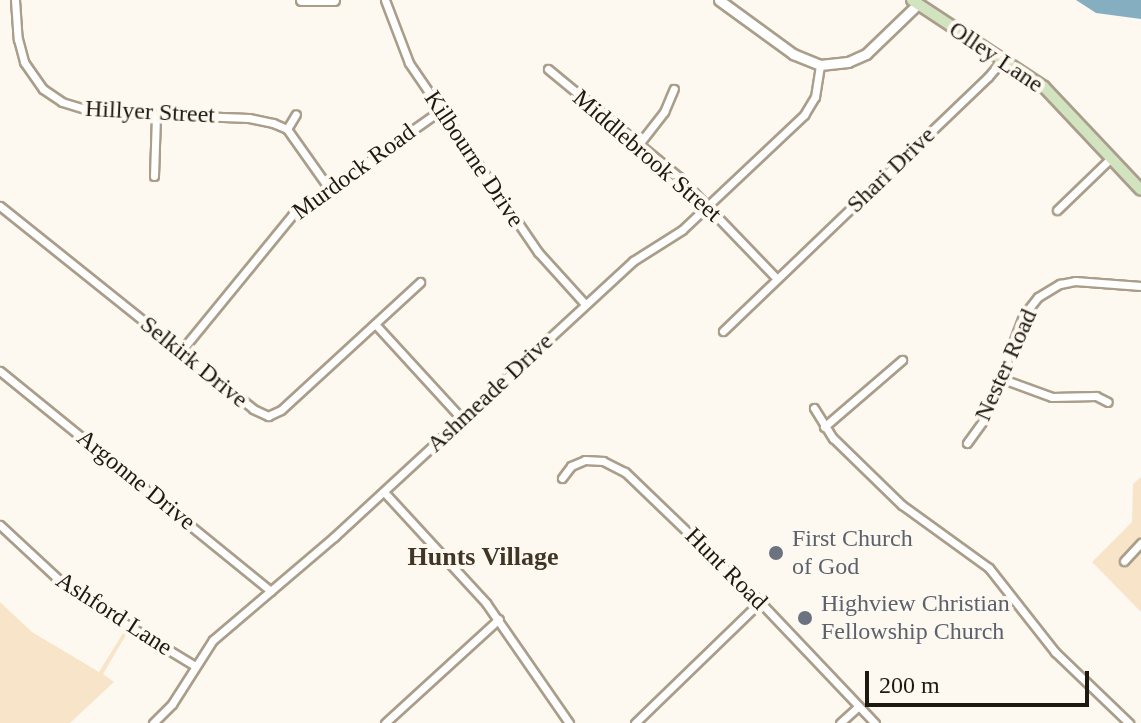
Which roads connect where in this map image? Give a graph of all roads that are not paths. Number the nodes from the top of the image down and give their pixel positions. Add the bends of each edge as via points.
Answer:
1 (15, 0) edge
2 (301, 0) edge
3 (334, 0) edge
4 (385, 0) edge
5 (719, 0) edge
6 (915, 2) edge
7 (1003, 59) junction
8 (820, 65) junction
9 (548, 69) dead end
10 (674, 89) dead end
11 (441, 110) junction
12 (296, 114) dead end
13 (156, 115) junction
14 (287, 129) junction
15 (639, 144) junction
16 (1111, 158) junction
17 (154, 176) dead end
18 (328, 187) junction
19 (1141, 190) edge
20 (0, 206) edge
21 (708, 207) junction
22 (1057, 210) dead end
23 (777, 279) junction
24 (420, 282) dead end
25 (1141, 286) edge
26 (585, 304) junction
27 (375, 324) junction
28 (723, 331) dead end
29 (181, 351) junction
30 (902, 360) dead end
31 (0, 371) edge
32 (1000, 378) junction
33 (1108, 402) dead end
34 (814, 408) dead end
35 (268, 416) junction
36 (462, 419) junction
37 (269, 427) dead end
38 (824, 427) junction
39 (967, 443) dead end
40 (562, 478) dead end
41 (384, 492) junction
42 (0, 525) edge
43 (1141, 543) edge
44 (1124, 561) dead end
45 (271, 591) junction
46 (760, 602) junction
47 (499, 619) junction
48 (195, 666) junction
49 (859, 706) junction
50 (153, 723) edge
51 (385, 723) edge
52 (569, 723) edge
53 (635, 723) edge
54 (840, 723) edge
55 (875, 723) edge
56 (1129, 723) edge

1 - 13 street, Hillyer Street via 20,51 43,89 83,110
2 - 3 street
4 - 11 street, Kilbourne Drive via 401,48
5 - 8 street via 793,54
6 - 7 main road, Olley Lane
6 - 8 street via 866,54
7 - 16 main road, Olley Lane via 1044,87
7 - 23 street, Shari Drive
8 - 21 street, Ashmeade Drive via 807,111
9 - 15 street, Middlebrook Street
10 - 15 street via 658,122
11 - 18 street, Murdock Road
11 - 26 street, Kilbourne Drive via 538,252
12 - 14 street
13 - 14 street, Hillyer Street via 261,119
13 - 17 street
14 - 18 street
15 - 21 street, Middlebrook Street
16 - 19 main road, Olley Lane
16 - 22 street
18 - 29 street, Murdock Road via 284,222
20 - 29 street, Selkirk Drive
21 - 23 street, Middlebrook Street
21 - 26 street, Ashmeade Drive via 633,261
23 - 28 street, Shari Drive
24 - 27 street, Selkirk Drive
25 - 32 street, Nester Road via 1075,281 1044,292 1023,316
26 - 36 street, Ashmeade Drive
27 - 35 street, Selkirk Drive
27 - 36 street
29 - 35 street, Selkirk Drive
30 - 38 street
31 - 45 street, Argonne Drive
32 - 33 street via 1052,397 1096,396
32 - 39 street, Nester Road via 984,420
34 - 38 street
35 - 37 street
36 - 41 street, Ashmeade Drive
38 - 56 street via 902,505 989,568 1055,652
40 - 46 street, Hunt Road via 579,461 616,465
41 - 45 street, Ashmeade Drive
41 - 47 street
42 - 48 street, Ashford Lane via 70,590
43 - 44 street
45 - 48 street, Ashmeade Drive via 213,640
46 - 49 street, Hunt Road
46 - 53 street
47 - 51 street
47 - 52 street
48 - 50 street, Ashmeade Drive via 172,704
49 - 54 street
49 - 55 street, Hunt Road

